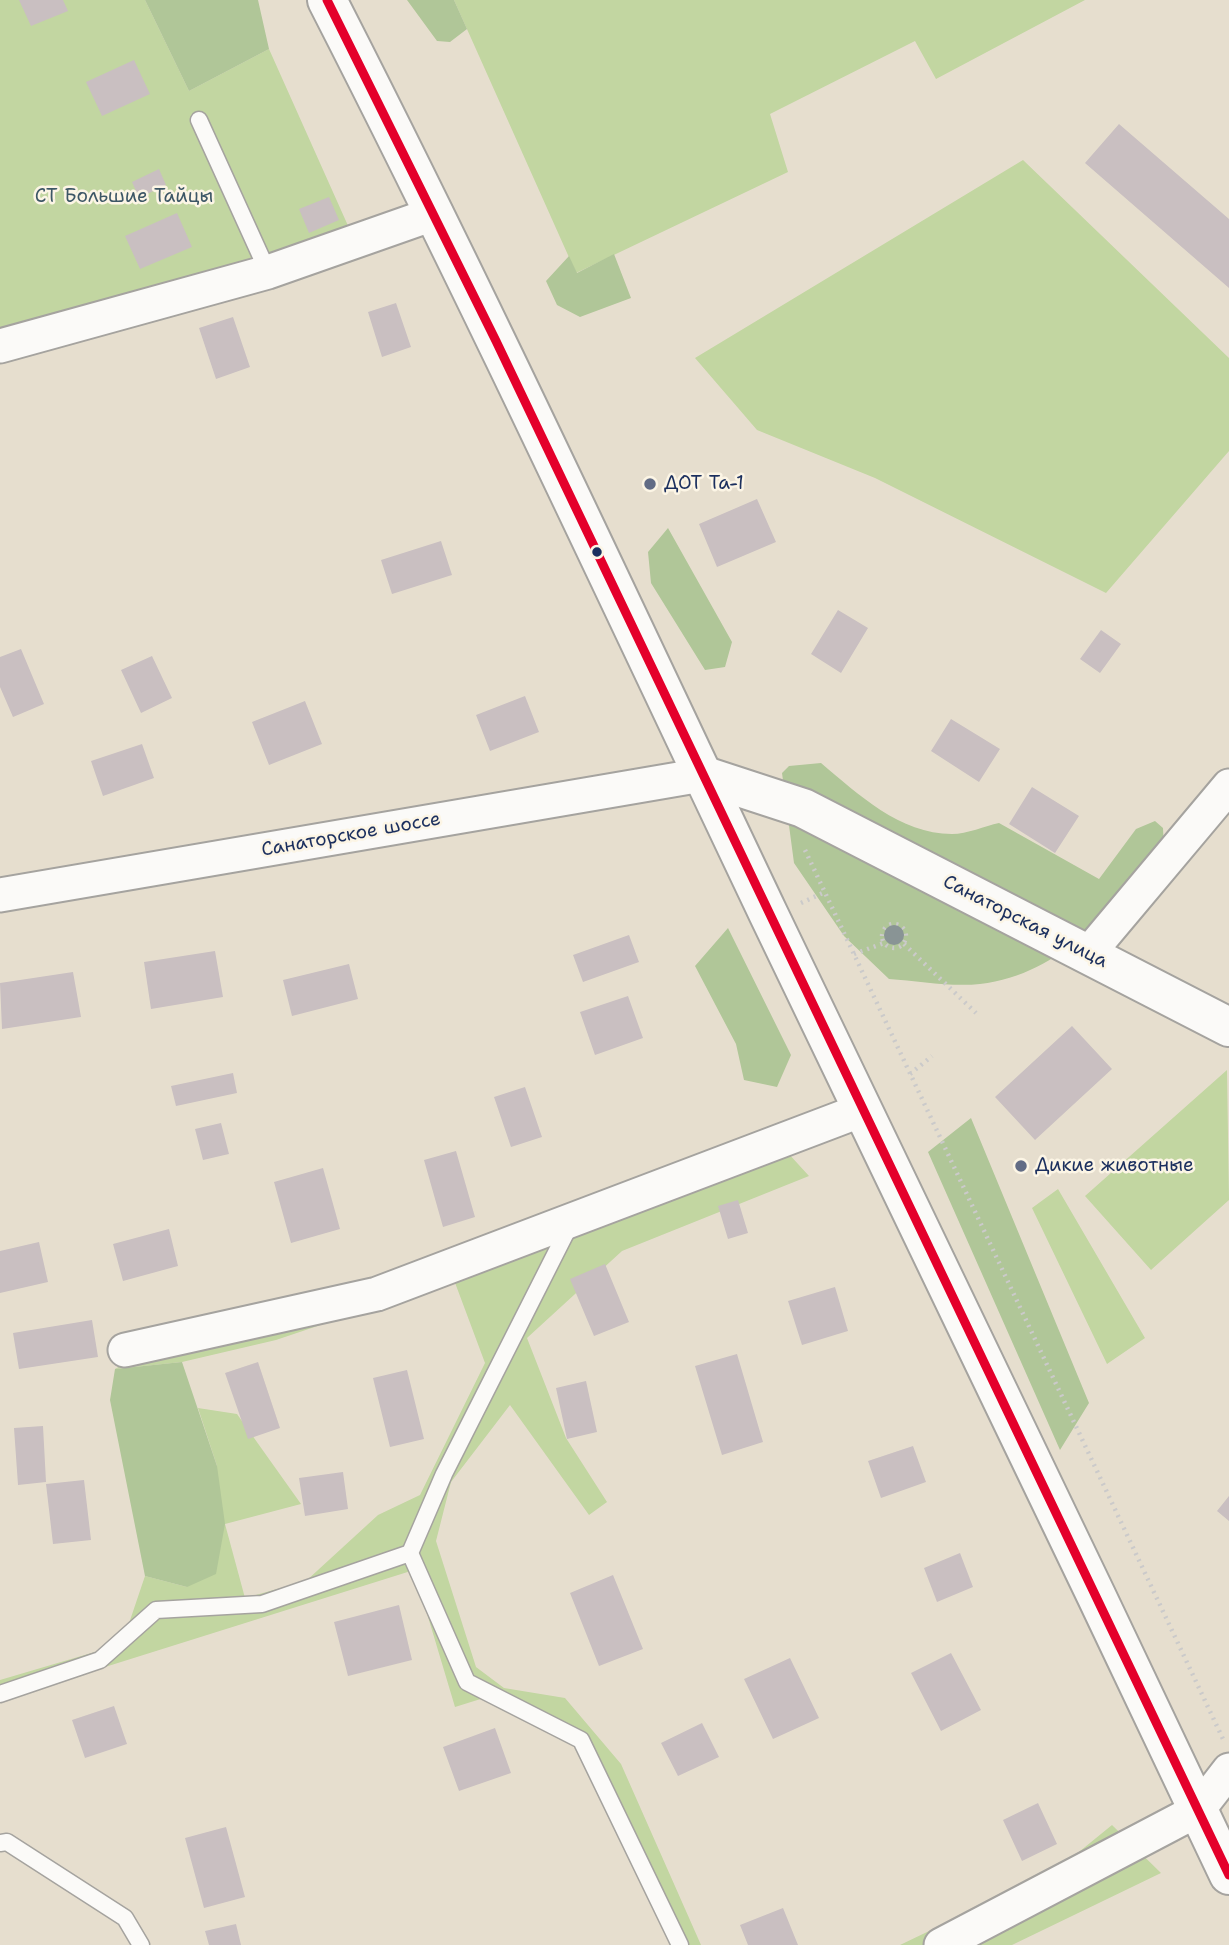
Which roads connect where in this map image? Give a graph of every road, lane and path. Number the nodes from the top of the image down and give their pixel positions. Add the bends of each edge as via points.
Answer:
1 (327, 0) edge
2 (199, 120) dead end
3 (436, 213) junction
4 (268, 272) junction
5 (0, 346) edge
6 (702, 775) junction
7 (1229, 786) edge
8 (803, 844) dead end
9 (825, 892) junction
10 (0, 895) edge
11 (790, 908) dead end
12 (884, 943) junction
13 (904, 944) junction
14 (854, 954) junction
15 (1088, 954) junction
16 (976, 1013) dead end
17 (1229, 1027) edge
18 (932, 1056) dead end
19 (911, 1074) junction
20 (862, 1110) junction
21 (572, 1221) junction
22 (125, 1350) dead end
23 (410, 1553) junction
24 (0, 1694) edge
25 (1226, 1755) edge
26 (1198, 1810) junction
27 (0, 1843) edge
28 (1229, 1875) edge
29 (141, 1945) edge
30 (680, 1945) edge
31 (941, 1945) edge

1 - 3 main road
2 - 4 lane
3 - 4 street
3 - 6 main road
4 - 5 street
6 - 10 street, Санаторское шоссе
6 - 15 main road, Санаторская улица via 803,808
6 - 20 main road
7 - 15 street
8 - 9 path
9 - 11 path
9 - 14 path
12 - 13 path via 895,948
12 - 13 path via 883,932 896,924 905,930
12 - 14 path
13 - 16 path
14 - 19 path
15 - 17 main road, Санаторская улица
18 - 19 path
19 - 25 path
20 - 21 street
20 - 26 main road
21 - 22 street via 377,1294
21 - 23 lane via 444,1474
23 - 24 lane via 262,1604 156,1610 100,1660
23 - 30 lane via 467,1682 581,1740
25 - 26 street
26 - 28 main road
26 - 31 street
27 - 29 lane via 7,1842 125,1918

